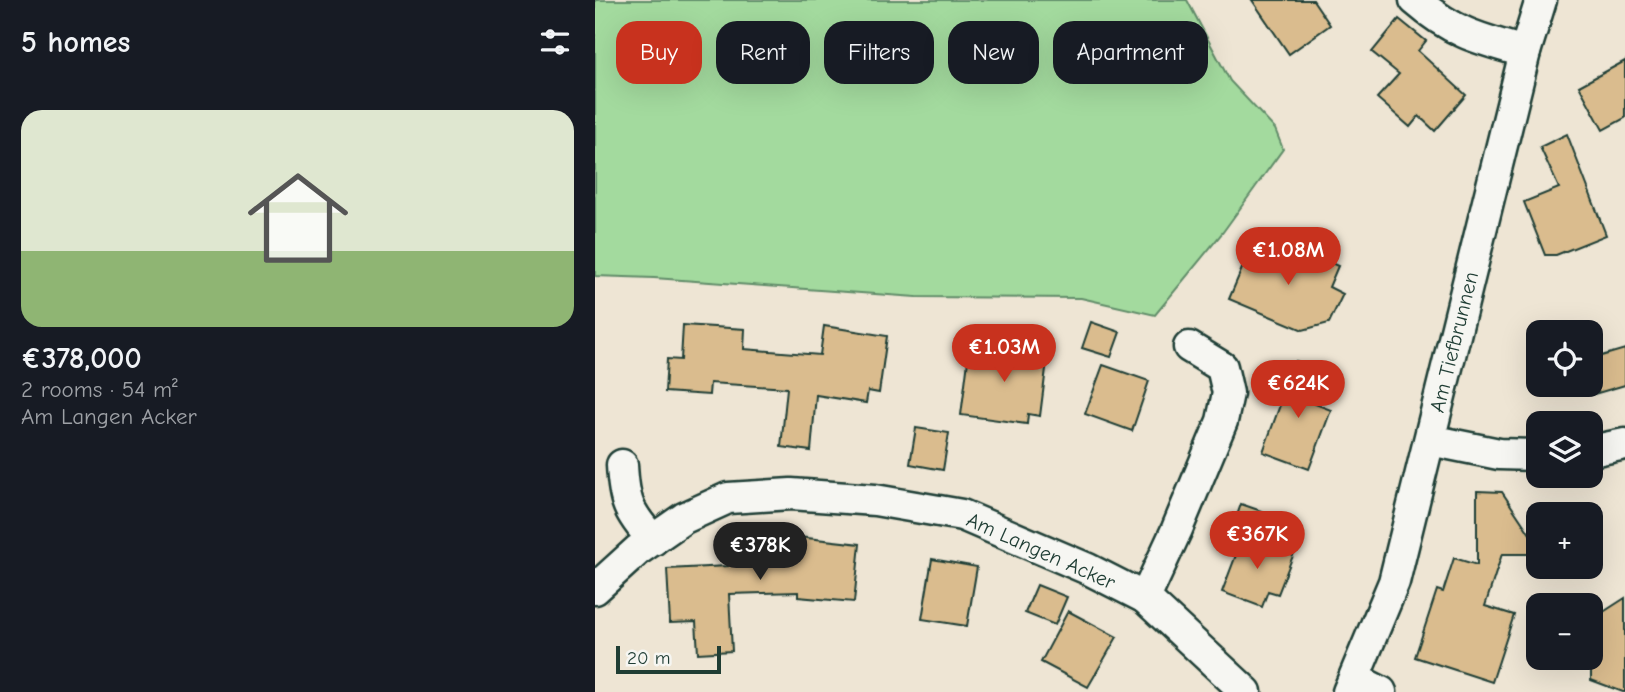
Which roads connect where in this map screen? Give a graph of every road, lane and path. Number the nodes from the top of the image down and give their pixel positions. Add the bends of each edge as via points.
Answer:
1 (1415, 0) edge
2 (1541, 0) edge
3 (1525, 52) junction
4 (1189, 347) dead end
5 (1430, 440) junction
6 (1625, 444) edge
7 (1603, 449) edge
8 (1526, 455) edge
9 (622, 465) dead end
10 (653, 540) junction
11 (595, 589) edge
12 (1145, 598) junction
13 (1351, 686) edge
14 (1246, 692) edge
15 (1381, 692) edge

1 - 3 street via 1437,20 1470,36
2 - 3 street, Am Tiefbrunnen
3 - 5 street, Am Tiefbrunnen
4 - 12 street via 1221,368 1228,393 1205,464
5 - 8 street
5 - 13 street, Am Tiefbrunnen via 1394,582
6 - 7 street
9 - 10 street via 624,492 633,517
10 - 11 street, Am Langen Acker
10 - 12 street, Am Langen Acker via 684,518 729,498 791,494 875,500 962,516 1051,552
12 - 14 street, Am Langen Acker
13 - 15 street, Am Tiefbrunnen

